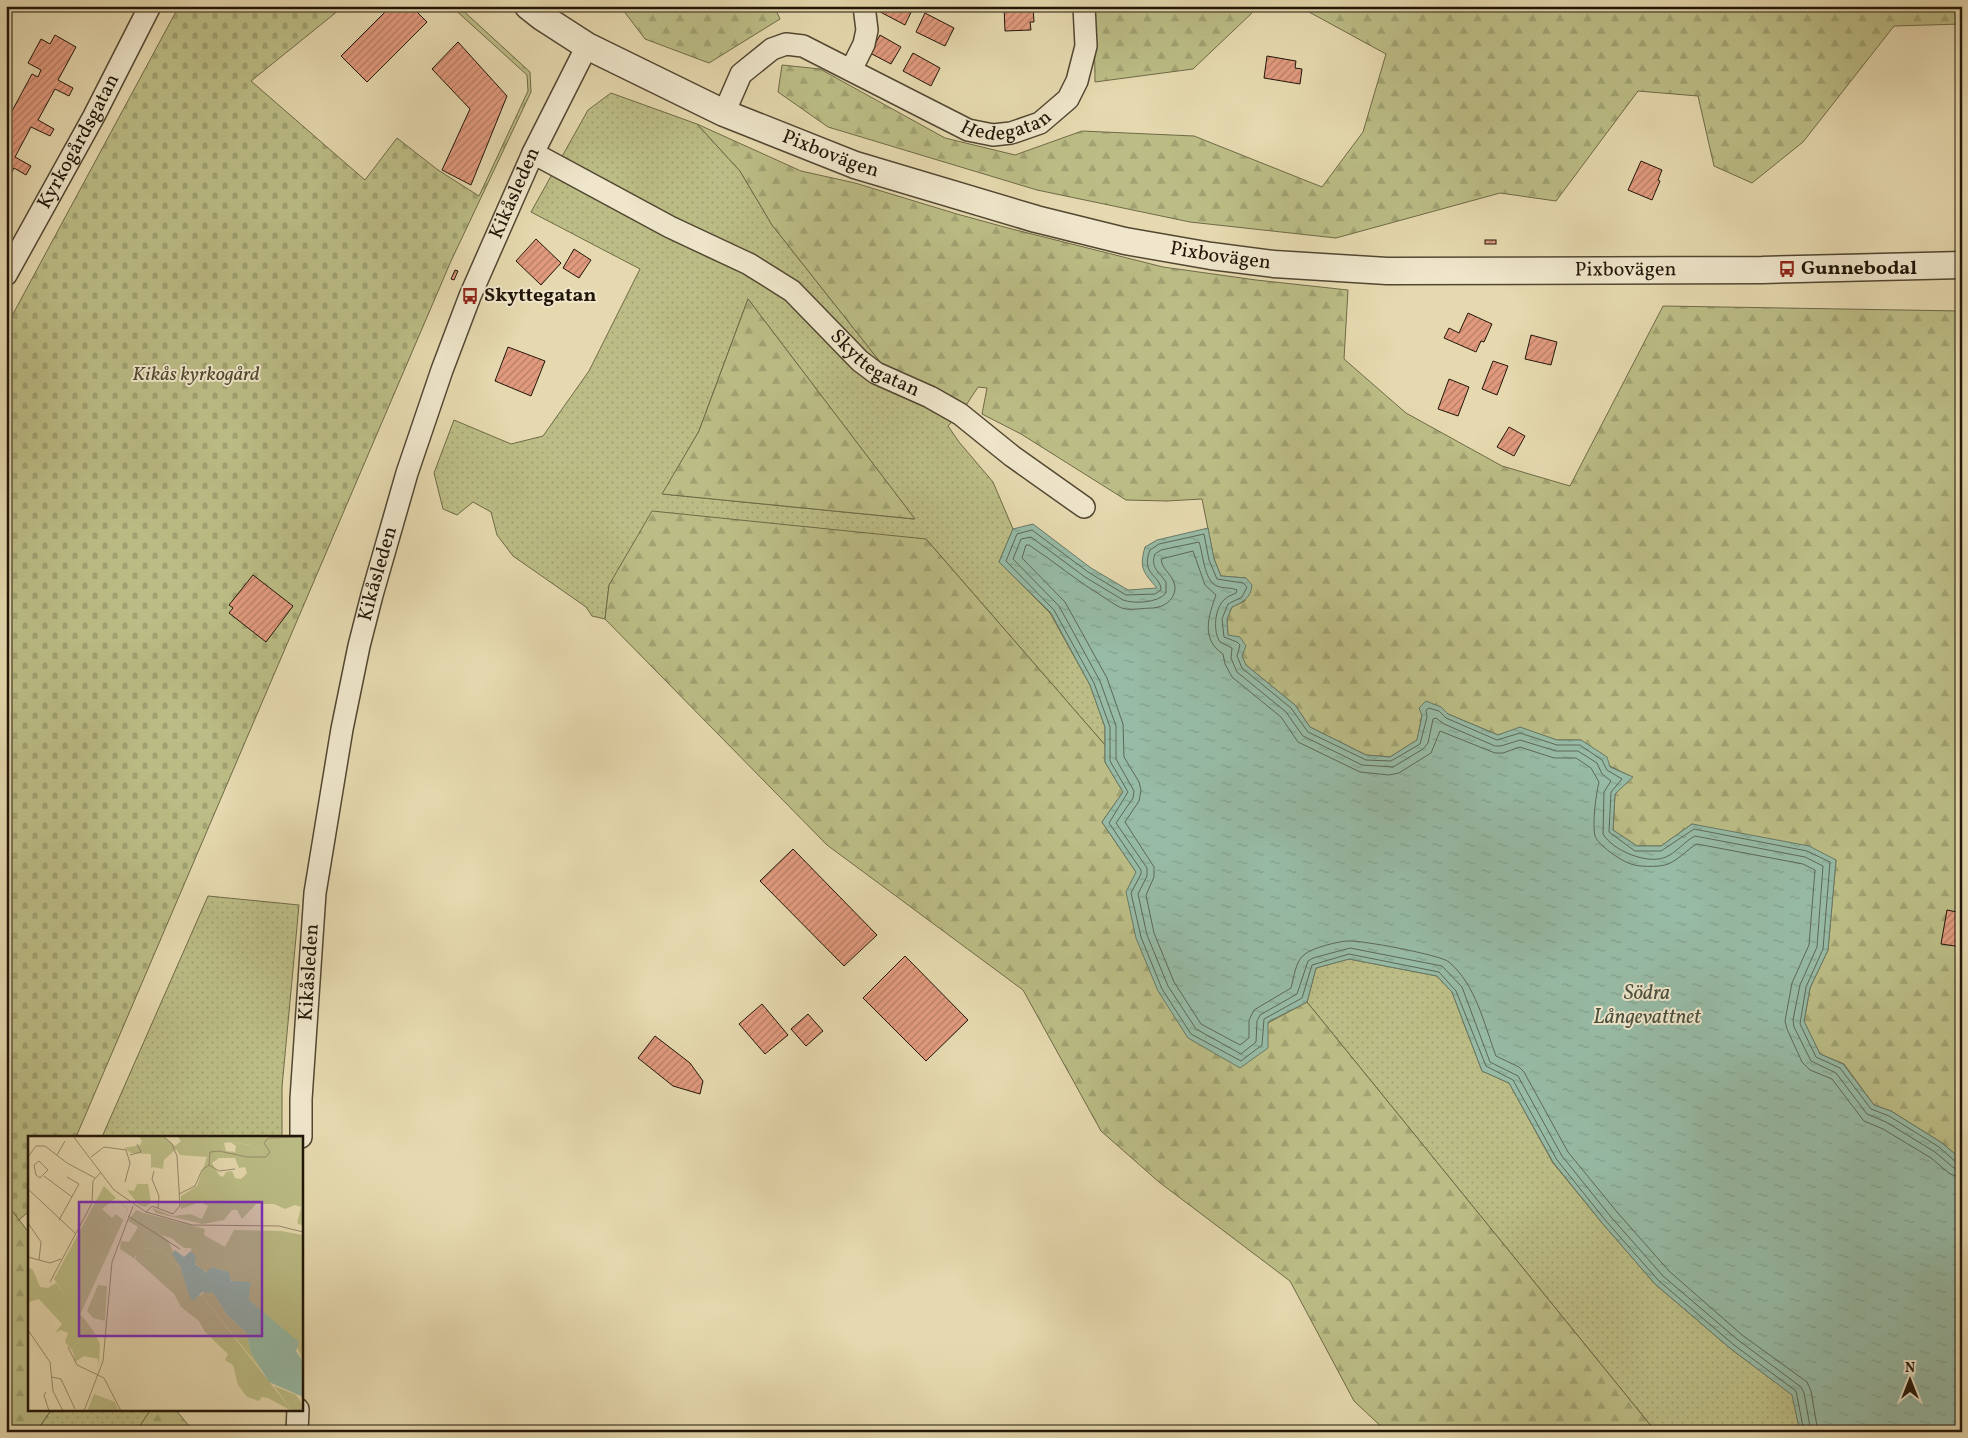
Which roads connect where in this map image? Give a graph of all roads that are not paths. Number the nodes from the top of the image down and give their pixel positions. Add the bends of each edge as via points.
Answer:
1 (150, 6) edge
2 (528, 6) edge
3 (864, 6) edge
4 (1084, 6) edge
5 (587, 46) junction
6 (851, 70) junction
7 (724, 113) junction
8 (533, 154) junction
9 (1962, 265) edge
10 (6, 275) edge
11 (1084, 506) dead end
12 (300, 1136) edge
13 (298, 1410) edge
14 (298, 1432) edge

1 - 10 street, Kyrkogårdsgatan via 94,116
2 - 5 street, Pixbovägen
3 - 6 street via 867,30
4 - 6 street, Hedegatan via 1086,46 1077,81 1068,99 1040,123 1011,133 993,135 968,130
5 - 7 street, Pixbovägen
5 - 8 street, Kikåsleden
6 - 7 street, Hedegatan via 803,46 786,44 772,49 741,74
7 - 9 street, Pixbovägen via 855,165 1036,219 1125,241 1220,258 1386,272
8 - 11 street, Skyttegatan via 670,227 749,264 792,292 876,373 960,414 1012,456
8 - 12 street, Kikåsleden via 470,296 442,370 407,473 359,646 315,893
13 - 14 street

